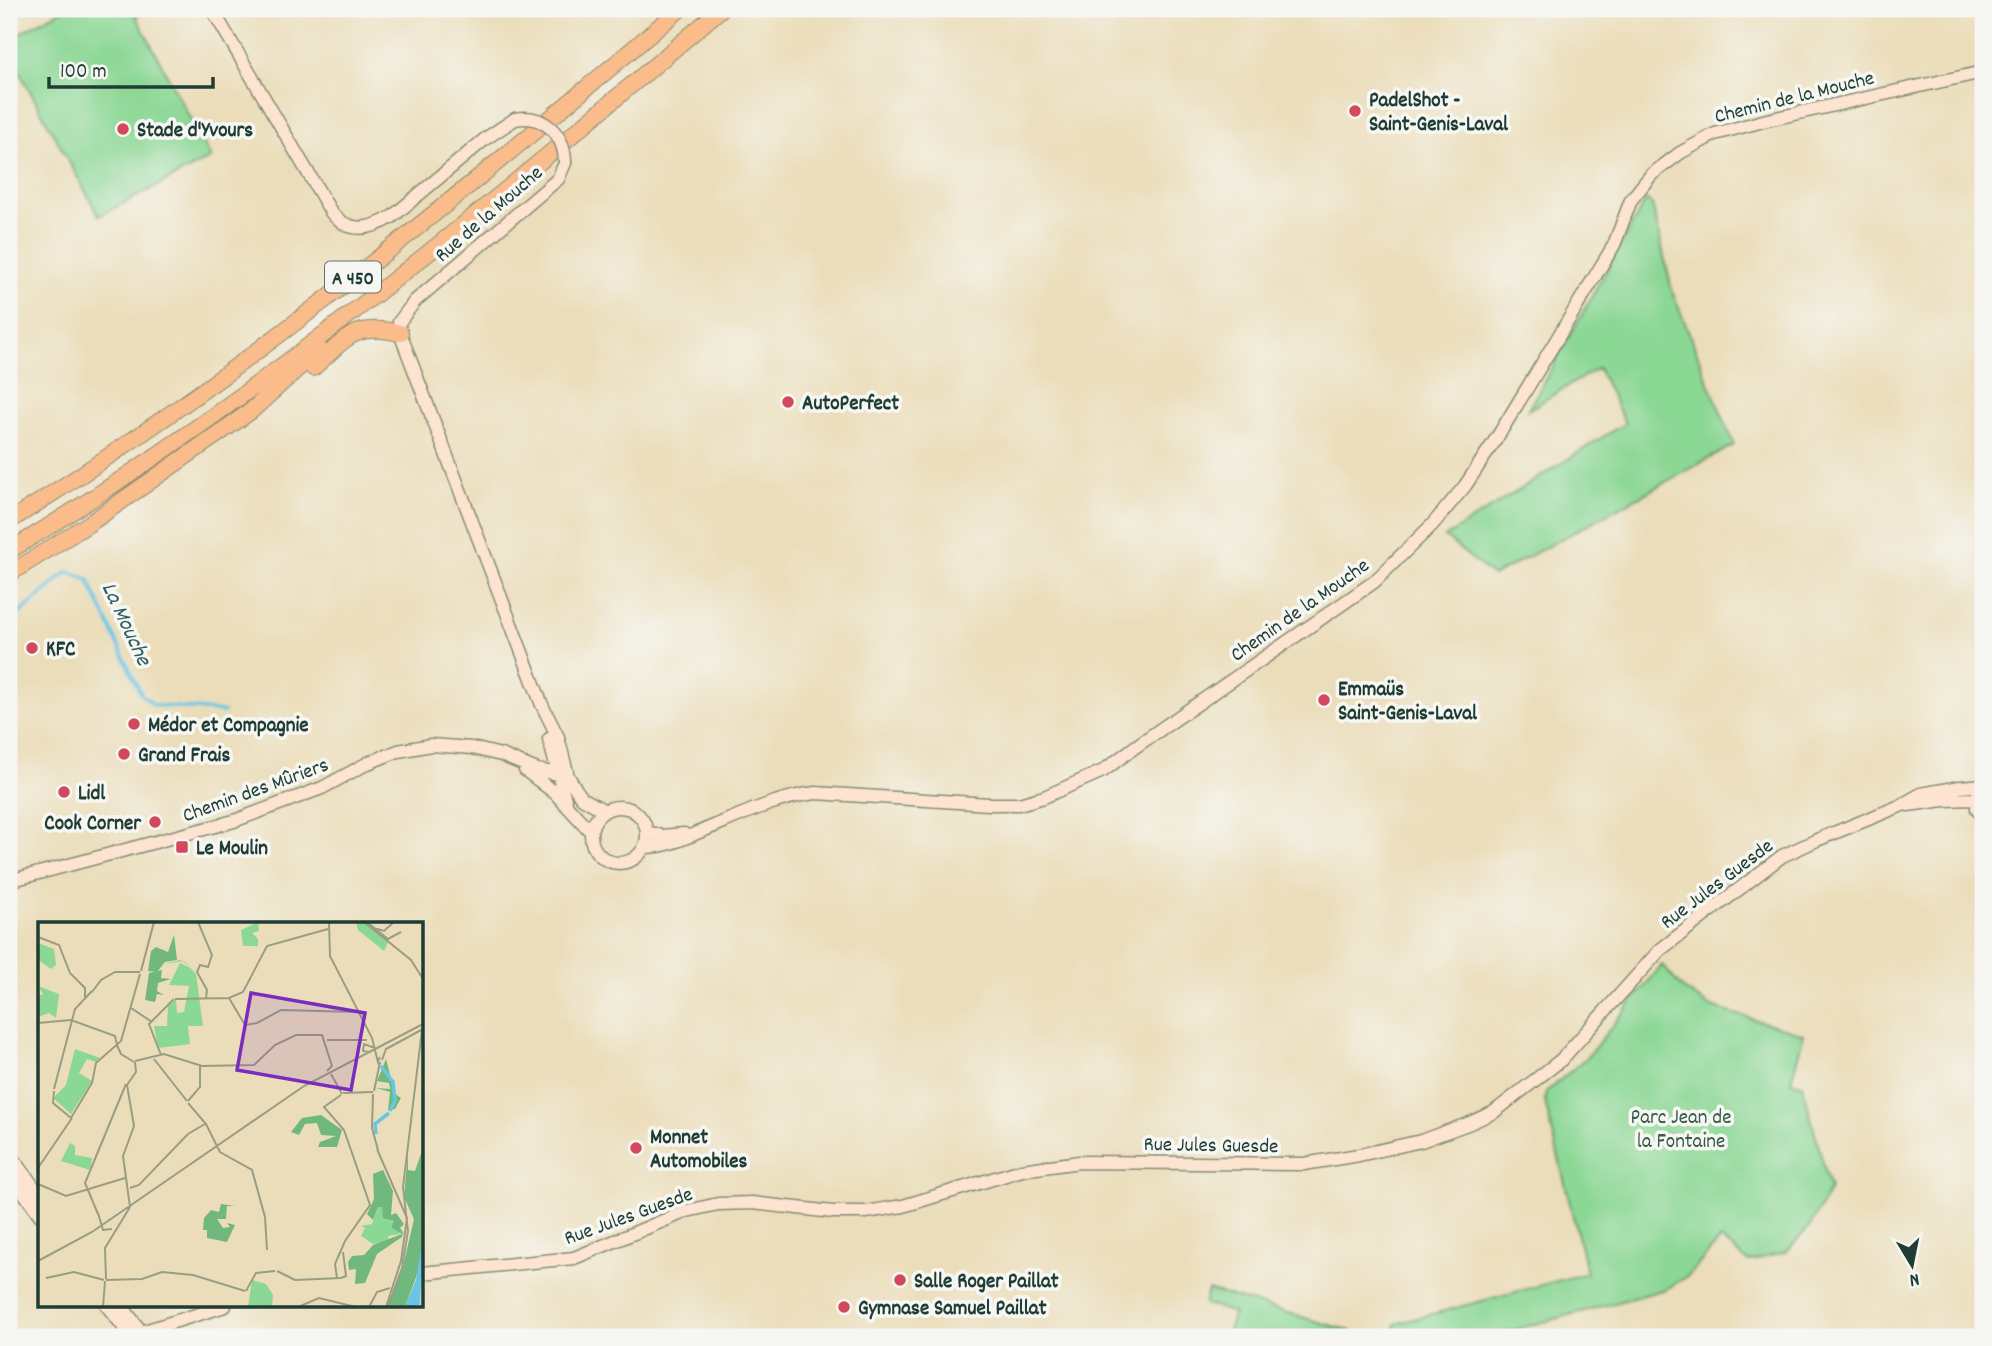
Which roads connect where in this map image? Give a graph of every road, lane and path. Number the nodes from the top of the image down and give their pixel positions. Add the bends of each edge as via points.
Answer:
1 (212, 9) edge
2 (680, 9) edge
3 (721, 9) edge
4 (1983, 72) edge
5 (335, 324) junction
6 (400, 333) junction
7 (251, 411) junction
8 (9, 521) edge
9 (9, 551) edge
10 (9, 575) edge
11 (511, 760) junction
12 (564, 775) junction
13 (1983, 785) edge
14 (1976, 799) junction
15 (566, 803) junction
16 (1900, 806) junction
17 (605, 811) junction
18 (1983, 819) edge
19 (591, 832) junction
20 (647, 832) junction
21 (698, 832) junction
22 (645, 847) junction
23 (9, 881) edge
24 (9, 1152) edge
25 (9, 1172) edge
26 (38, 1193) edge
27 (38, 1212) edge
28 (424, 1273) edge
29 (109, 1308) edge
30 (123, 1308) edge
31 (219, 1308) edge
32 (139, 1335) edge

1 - 6 street, Rue de la Mouche, bridge via 338,222 352,227 379,225 515,119 526,117 550,126 562,141 565,163 558,179 415,302 399,322
2 - 8 highway, A 450 via 528,138 329,296 104,460
3 - 5 highway, A 450
4 - 21 street, Chemin de la Mouche via 1715,134 1651,175 1631,200 1614,245 1498,436 1432,525 1374,582 1103,771 1019,804 798,795
5 - 7 highway via 328,342
5 - 9 highway, A 450 via 217,414 86,505
6 - 7 highway via 365,328 353,334 277,398
6 - 12 street via 558,737
7 - 10 highway
11 - 12 street, Chemin des Mûriers
11 - 15 street, Chemin des Mûriers
11 - 23 street, Chemin des Mûriers via 455,746 398,751 322,788 234,821
12 - 15 street
12 - 17 street via 582,798
13 - 14 street
13 - 16 street, Rue Jules Guesde via 1921,794
14 - 16 street, Rue Jules Guesde
14 - 18 street
15 - 19 street, Chemin des Mûriers
16 - 28 street, Rue Jules Guesde via 1782,856 1660,950 1561,1060 1521,1093 1494,1112 1430,1138 1304,1164 1049,1165 866,1212 718,1204 574,1258
17 - 19 street
17 - 20 street via 619,807 633,811
19 - 22 street via 596,851 612,863 634,859
20 - 21 street, Chemin de la Mouche via 672,836
20 - 22 street
21 - 22 street, Chemin de la Mouche via 677,843
24 - 26 street
25 - 27 street
29 - 32 street
30 - 32 street
31 - 32 street

